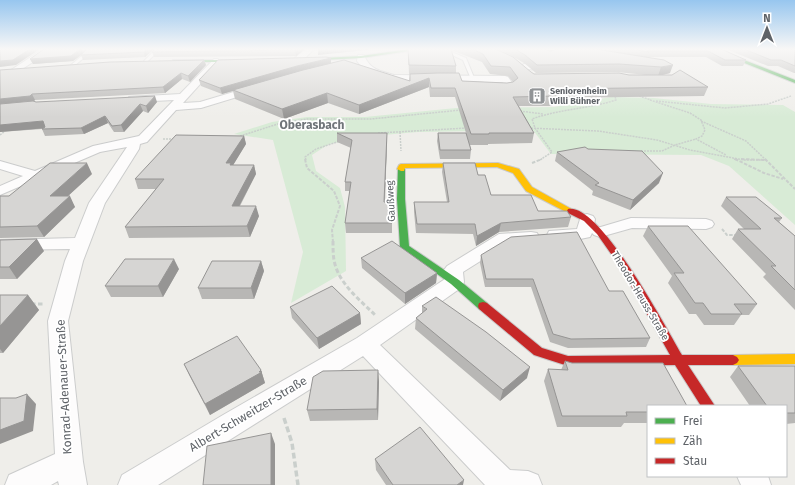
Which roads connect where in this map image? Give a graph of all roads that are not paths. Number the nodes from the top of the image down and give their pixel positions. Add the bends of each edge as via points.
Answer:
1 (207, 72) edge
2 (374, 72) edge
3 (468, 72) edge
4 (528, 72) edge
5 (768, 72) edge
6 (519, 78) edge
7 (533, 78) edge
8 (470, 79) junction
9 (795, 82) edge
10 (266, 85) edge
11 (120, 100) edge
12 (178, 102) junction
13 (138, 141) junction
14 (0, 165) edge
15 (516, 171) joint
16 (34, 175) junction
17 (0, 191) edge
18 (706, 224) road end
19 (594, 225) junction
20 (81, 243) junction
21 (0, 245) edge
22 (455, 282) junction
23 (365, 344) junction
24 (795, 359) edge
25 (679, 361) junction
26 (707, 405) edge
27 (71, 473) edge
28 (19, 485) edge
29 (132, 485) edge
30 (528, 485) edge

1 - 12 street, Konrad-Adenauer-Straße
2 - 8 street via 394,78
3 - 8 lane
4 - 7 street
5 - 9 street
6 - 8 street via 505,78 510,87 483,84
10 - 12 street via 200,105
11 - 12 street
12 - 13 street, Konrad-Adenauer-Straße
13 - 16 street via 97,149
13 - 20 street, Konrad-Adenauer-Straße via 97,203
14 - 16 street
15 - 19 street, Theodor-Heuss-Straße via 529,189
15 - 22 street, Gaußweg via 498,165 401,166 405,247
16 - 17 street
18 - 19 street
19 - 22 street via 584,234 505,238 453,270
19 - 25 street, Theodor-Heuss-Straße via 625,267
20 - 21 street
20 - 27 street, Konrad-Adenauer-Straße via 58,321
22 - 23 street, Albert-Schweitzer-Straße
22 - 25 street via 538,352 568,361
23 - 29 street, Albert-Schweitzer-Straße
23 - 30 street via 504,484
24 - 25 street
25 - 26 street, Theodor-Heuss-Straße
27 - 28 street

